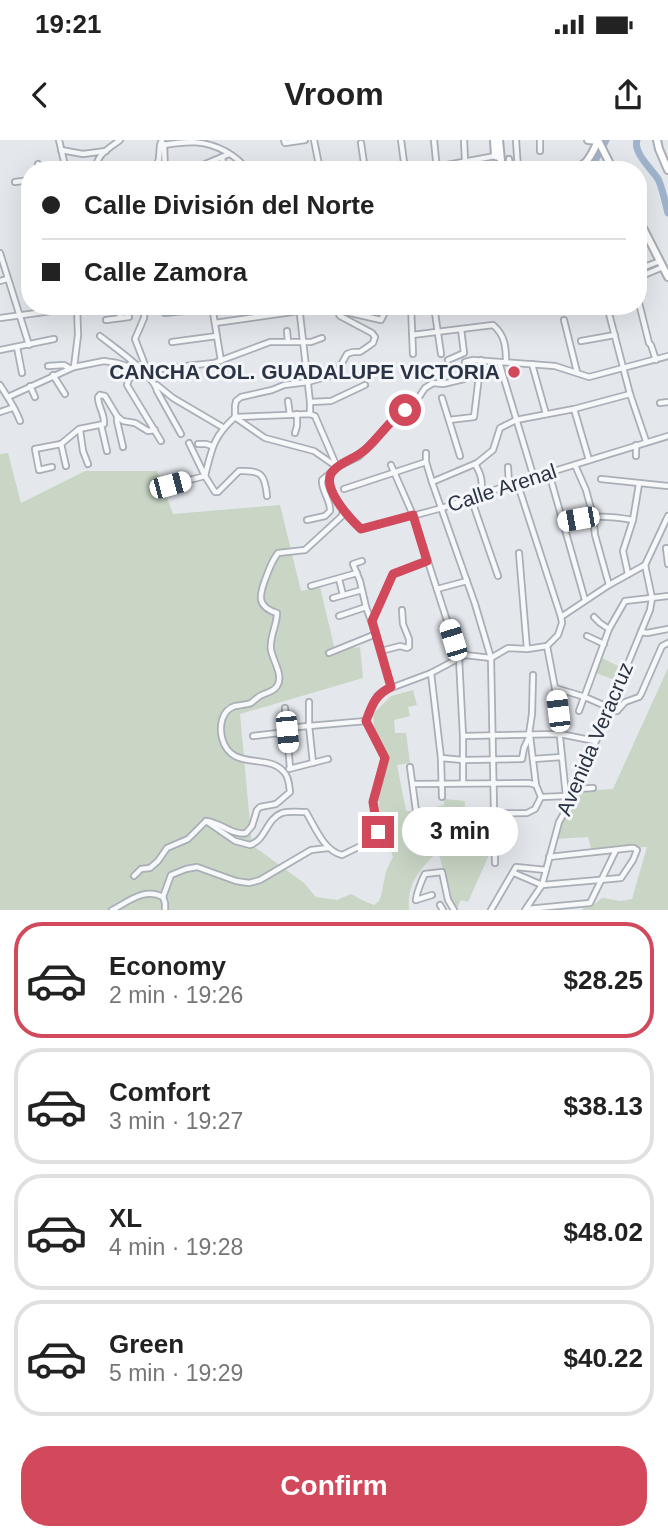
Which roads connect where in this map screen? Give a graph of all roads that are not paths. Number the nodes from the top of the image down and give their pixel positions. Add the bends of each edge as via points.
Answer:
1 (59, 140) edge
2 (120, 140) edge
3 (284, 140) edge
4 (305, 140) edge
5 (314, 140) edge
6 (401, 140) edge
7 (434, 140) edge
8 (464, 140) edge
9 (496, 140) edge
10 (516, 140) edge
11 (540, 140) edge
12 (589, 140) edge
13 (657, 140) edge
14 (163, 142) edge
15 (361, 143) dead end
16 (600, 145) edge
17 (61, 150) junction
18 (106, 151) junction
19 (540, 151) dead end
20 (230, 154) junction
21 (222, 157) junction
22 (497, 157) junction
23 (64, 161) edge
24 (96, 161) edge
25 (158, 161) edge
26 (164, 161) edge
27 (212, 161) edge
28 (223, 161) edge
29 (239, 161) edge
30 (318, 161) edge
31 (364, 161) edge
32 (404, 161) edge
33 (436, 161) edge
34 (465, 161) joint
35 (499, 161) edge
36 (517, 161) edge
37 (588, 161) edge
38 (608, 161) edge
39 (668, 170) edge
40 (21, 181) edge
41 (15, 182) dead end
42 (647, 236) edge
43 (0, 253) edge
44 (661, 264) junction
45 (647, 267) edge
46 (647, 272) edge
47 (668, 277) edge
48 (7, 279) junction
49 (0, 281) edge
50 (19, 314) junction
51 (77, 315) edge
52 (120, 315) edge
53 (144, 315) edge
54 (214, 315) edge
55 (263, 315) edge
56 (300, 315) edge
57 (340, 315) edge
58 (358, 315) edge
59 (385, 315) edge
60 (411, 315) edge
61 (435, 315) edge
62 (609, 315) edge
63 (642, 315) edge
64 (129, 317) dead end
65 (0, 318) edge
66 (121, 318) junction
67 (106, 320) dead end
68 (564, 320) dead end
69 (215, 323) junction
70 (461, 329) junction
71 (287, 331) dead end
72 (437, 332) junction
73 (412, 335) junction
74 (615, 335) junction
75 (100, 336) dead end
76 (217, 336) junction
77 (322, 338) dead end
78 (54, 339) dead end
79 (581, 341) dead end
80 (172, 342) dead end
81 (288, 342) junction
82 (302, 342) junction
83 (29, 345) junction
84 (17, 347) junction
85 (0, 350) edge
86 (413, 354) dead end
87 (441, 354) dead end
88 (668, 356) edge
89 (449, 360) dead end
90 (481, 360) junction
91 (656, 360) junction
92 (221, 361) junction
93 (499, 362) junction
94 (506, 362) junction
95 (532, 364) junction
96 (48, 366) dead end
97 (72, 367) junction
98 (624, 369) junction
99 (145, 371) junction
100 (22, 373) dead end
101 (577, 373) junction
102 (53, 375) junction
103 (308, 382) junction
104 (156, 384) junction
105 (0, 385) edge
106 (365, 385) dead end
107 (30, 386) junction
108 (65, 394) dead end
109 (630, 394) junction
110 (8, 397) junction
111 (35, 397) dead end
112 (442, 398) dead end
113 (288, 401) dead end
114 (310, 402) junction
115 (668, 402) edge
116 (660, 403) dead end
117 (12, 408) junction
118 (574, 409) junction
119 (0, 412) edge
120 (297, 414) junction
121 (546, 414) junction
122 (290, 415) junction
123 (312, 415) junction
124 (117, 416) junction
125 (235, 417) junction
126 (516, 420) junction
127 (20, 421) dead end
128 (449, 421) junction
129 (101, 425) junction
130 (224, 428) junction
131 (79, 429) junction
132 (155, 429) junction
133 (295, 433) dead end
134 (181, 434) dead end
135 (668, 436) edge
136 (161, 442) dead end
137 (646, 442) junction
138 (189, 443) dead end
139 (61, 444) junction
140 (198, 444) dead end
141 (636, 445) junction
142 (212, 446) junction
143 (123, 447) dead end
144 (107, 451) dead end
145 (426, 453) dead end
146 (460, 456) dead end
147 (636, 456) dead end
148 (589, 460) junction
149 (426, 462) junction
150 (88, 464) dead end
151 (475, 464) junction
152 (575, 464) junction
153 (391, 465) dead end
154 (52, 467) dead end
155 (66, 467) dead end
156 (337, 467) junction
157 (508, 467) dead end
158 (394, 472) junction
159 (549, 473) junction
160 (329, 474) junction
161 (205, 476) junction
162 (534, 478) junction
163 (601, 479) dead end
164 (432, 482) junction
165 (517, 482) junction
166 (639, 484) junction
167 (170, 485) dead end
168 (509, 485) junction
169 (668, 486) edge
170 (344, 489) dead end
171 (480, 494) junction
172 (267, 496) dead end
173 (471, 498) junction
174 (442, 508) junction
175 (343, 509) junction
176 (413, 515) junction
177 (593, 516) junction
178 (668, 516) edge
179 (307, 520) dead end
180 (633, 520) junction
181 (563, 521) junction
182 (653, 548) junction
183 (667, 548) edge
184 (519, 553) dead end
185 (362, 561) dead end
186 (427, 561) junction
187 (668, 564) edge
188 (645, 565) junction
189 (357, 573) junction
190 (628, 574) junction
191 (498, 576) dead end
192 (339, 579) junction
193 (467, 581) junction
194 (609, 585) junction
195 (311, 586) dead end
196 (436, 589) junction
197 (362, 590) junction
198 (343, 594) junction
199 (668, 596) edge
200 (333, 598) dead end
201 (652, 598) junction
202 (585, 600) junction
203 (366, 607) junction
204 (402, 610) dead end
205 (339, 616) dead end
206 (561, 617) junction
207 (594, 617) dead end
208 (372, 621) junction
209 (609, 629) junction
210 (668, 629) edge
211 (641, 632) junction
212 (376, 634) junction
213 (587, 636) dead end
214 (668, 643) edge
215 (604, 644) junction
216 (547, 646) junction
217 (527, 649) junction
218 (381, 651) junction
219 (329, 653) dead end
220 (459, 658) junction
221 (491, 658) junction
222 (430, 673) junction
223 (533, 675) dead end
224 (391, 687) junction
225 (555, 688) junction
226 (585, 697) junction
227 (309, 702) dead end
228 (285, 708) dead end
229 (609, 708) junction
230 (579, 711) dead end
231 (366, 721) junction
232 (309, 726) junction
233 (287, 730) junction
234 (491, 734) junction
235 (530, 734) junction
236 (561, 734) junction
237 (253, 736) dead end
238 (463, 736) junction
239 (595, 741) junction
240 (562, 757) junction
241 (441, 758) junction
242 (328, 759) dead end
243 (533, 759) junction
244 (463, 760) junction
245 (493, 760) junction
246 (313, 763) junction
247 (410, 767) dead end
248 (290, 768) junction
249 (284, 772) junction
250 (413, 783) junction
251 (442, 783) junction
252 (463, 783) junction
253 (494, 783) junction
254 (536, 785) junction
255 (593, 788) dead end
256 (575, 790) junction
257 (442, 797) dead end
258 (541, 797) junction
259 (569, 797) junction
260 (416, 811) dead end
261 (467, 814) dead end
262 (495, 814) junction
263 (206, 821) junction
264 (328, 848) junction
265 (616, 850) junction
266 (549, 857) junction
267 (495, 863) dead end
268 (515, 870) junction
269 (546, 870) junction
270 (134, 876) dead end
271 (602, 880) junction
272 (542, 885) junction
273 (432, 895) dead end
274 (163, 897) junction
275 (525, 909) edge
276 (112, 910) edge
277 (165, 910) edge
278 (453, 910) edge
279 (491, 910) edge

1 - 17 street
2 - 18 street
3 - 4 street
5 - 30 street
6 - 32 street
7 - 33 street
8 - 34 street
9 - 22 main road
10 - 36 street
11 - 19 street
12 - 16 main road
13 - 39 main road
14 - 20 street via 209,141
14 - 25 street
14 - 26 street
15 - 31 street
16 - 37 main road
16 - 38 main road
17 - 18 street via 83,154
17 - 23 street
18 - 24 street
20 - 21 street
20 - 29 street
21 - 27 street
21 - 28 street
22 - 34 street
22 - 35 main road
40 - 41 street
42 - 44 main road
43 - 48 street
44 - 45 street
44 - 46 street
44 - 47 main road
48 - 49 street
48 - 50 street
50 - 65 street
50 - 83 street
51 - 97 street
52 - 66 street
53 - 99 street via 135,339
54 - 69 street
55 - 69 street
56 - 82 street
57 - 103 street via 369,330 375,339 360,352 347,354 337,372
58 - 59 street via 379,320
60 - 73 street
61 - 72 street
62 - 74 street
63 - 91 street
64 - 66 street
66 - 67 street
68 - 101 street
69 - 76 street
70 - 72 street
70 - 89 street via 464,353
70 - 94 street via 493,325 506,345
71 - 81 street
72 - 73 street
72 - 87 street
73 - 86 street
74 - 79 street
74 - 98 street
75 - 99 street
76 - 80 street
76 - 92 street
77 - 82 street
78 - 83 street
81 - 82 street
81 - 92 street via 270,342
82 - 103 street
83 - 84 street
84 - 85 street
84 - 100 street
88 - 91 street
90 - 93 street
90 - 128 street via 474,417
90 - 156 street via 465,362 464,379 425,388 358,457
91 - 98 street
92 - 99 street
93 - 94 street
93 - 126 street
94 - 95 street
95 - 101 street
95 - 121 street
96 - 97 street
97 - 99 street via 104,361
97 - 102 street
98 - 101 street via 589,377
98 - 109 street
99 - 104 street
99 - 132 street via 129,379 127,385
102 - 107 street
102 - 108 street
103 - 114 street
103 - 125 street via 241,397 234,406
104 - 130 street
104 - 134 street
105 - 110 street
106 - 114 street via 331,401
107 - 110 street
107 - 111 street
109 - 118 street
109 - 137 street
110 - 117 street
112 - 128 street
113 - 122 street
114 - 123 street
115 - 116 street
117 - 119 street
117 - 127 street
118 - 121 street
118 - 148 street
120 - 122 street
120 - 123 street
120 - 133 street
121 - 126 street
122 - 125 street
123 - 156 street
124 - 129 street via 100,395 105,422
124 - 132 street via 148,431
124 - 143 street
125 - 130 street
125 - 156 street via 265,438 314,452
126 - 151 street via 500,428 493,450
126 - 162 street
128 - 146 street
129 - 131 street
129 - 144 street
130 - 142 street
131 - 139 street
131 - 150 street
132 - 136 street
135 - 137 street, Calle Arenal
137 - 141 street, Calle Arenal
138 - 161 street
139 - 154 street via 35,449 39,470
139 - 155 street
140 - 142 street
141 - 147 street
141 - 148 street, Calle Arenal
142 - 161 street
145 - 149 street
148 - 152 street, Calle Arenal
149 - 158 street
149 - 164 street
151 - 164 street
151 - 171 street via 481,474
152 - 159 street, Calle Arenal
152 - 177 street
153 - 158 street
156 - 160 street
157 - 168 street
158 - 170 street
158 - 176 street
159 - 162 street, Calle Arenal
159 - 181 street
160 - 175 street via 330,488
160 - 179 street via 321,482 330,511
161 - 167 street
161 - 172 street via 218,492 239,471 251,470 265,480
162 - 165 street, Calle Arenal
163 - 166 street
164 - 174 street
165 - 168 street, Calle Arenal
165 - 206 street
166 - 169 street
166 - 180 street
168 - 171 street, Calle Arenal
171 - 173 street, Calle Arenal
173 - 174 street, Calle Arenal
173 - 191 street
174 - 176 street, Calle Arenal
174 - 193 street
175 - 176 street, Calle Arenal via 361,529
175 - 249 street via 340,519 305,550 278,553 271,562 260,600 277,615 271,649 279,682 249,704 225,712 222,721 222,737 234,755 275,765
176 - 186 street
177 - 180 street
177 - 181 street
177 - 194 street
178 - 182 street
180 - 190 street via 623,551
181 - 202 street
182 - 183 street
182 - 188 street
183 - 187 street
184 - 217 street
185 - 189 street via 353,564
186 - 196 street
186 - 208 street via 393,574
188 - 190 street
188 - 201 street, Avenida Veracruz
189 - 192 street
189 - 197 street
190 - 194 street
192 - 195 street
192 - 198 street
193 - 196 street
193 - 221 street
194 - 202 street
196 - 220 street
197 - 198 street
197 - 203 street
198 - 200 street
199 - 201 street
201 - 209 street via 625,601
201 - 211 street, Avenida Veracruz
202 - 206 street
203 - 205 street
203 - 208 street
204 - 218 street via 409,647
206 - 216 street via 558,635
207 - 209 street
208 - 212 street
209 - 215 street
210 - 211 street
211 - 229 street, Avenida Veracruz
212 - 218 street
212 - 219 street
213 - 215 street
214 - 229 street via 662,646 639,697 617,711
215 - 226 street
216 - 217 street
216 - 225 street
217 - 221 street via 508,648
218 - 224 street
220 - 221 street
220 - 222 street
220 - 238 street
221 - 234 street
222 - 224 street
222 - 241 street
223 - 235 street
224 - 231 street via 377,696
225 - 226 street
225 - 236 street
226 - 229 street
226 - 230 street
227 - 232 street
228 - 233 street
229 - 239 street, Avenida Veracruz
231 - 232 street
231 - 264 street via 385,758 373,802 378,832 375,839 342,855
232 - 233 street
232 - 246 street
233 - 237 street
233 - 248 street
234 - 235 street
234 - 238 street
234 - 245 street
235 - 236 street
235 - 243 street
235 - 245 street via 522,759
236 - 239 street
236 - 240 street
238 - 244 street
239 - 256 street, Avenida Veracruz
240 - 243 street
240 - 259 street
241 - 244 street
241 - 251 street
242 - 246 street
243 - 254 street
244 - 245 street
244 - 252 street
245 - 253 street
246 - 248 street
247 - 250 street
248 - 249 street
249 - 263 street via 289,795 260,807 246,832 237,834
250 - 251 street
250 - 260 street
251 - 252 street
251 - 257 street
252 - 253 street
253 - 254 street
253 - 262 street
254 - 258 street
255 - 256 street
256 - 259 street, Avenida Veracruz
258 - 259 street
258 - 262 street via 531,812
259 - 266 street, Avenida Veracruz
261 - 262 street
262 - 267 street
263 - 264 street via 235,841 250,845 257,843 279,814 306,812
263 - 270 street
264 - 274 street via 312,850 249,883 197,867 186,869 171,875
265 - 266 street
265 - 271 street
265 - 271 street via 636,849 634,860 623,877
266 - 269 street, Avenida Veracruz
268 - 269 street
268 - 272 street
268 - 279 street
269 - 272 street, Avenida Veracruz
271 - 272 street
271 - 275 street via 590,903
272 - 275 street, Avenida Veracruz
273 - 278 street via 416,900 423,876 442,872
274 - 276 street via 148,892
274 - 277 street

